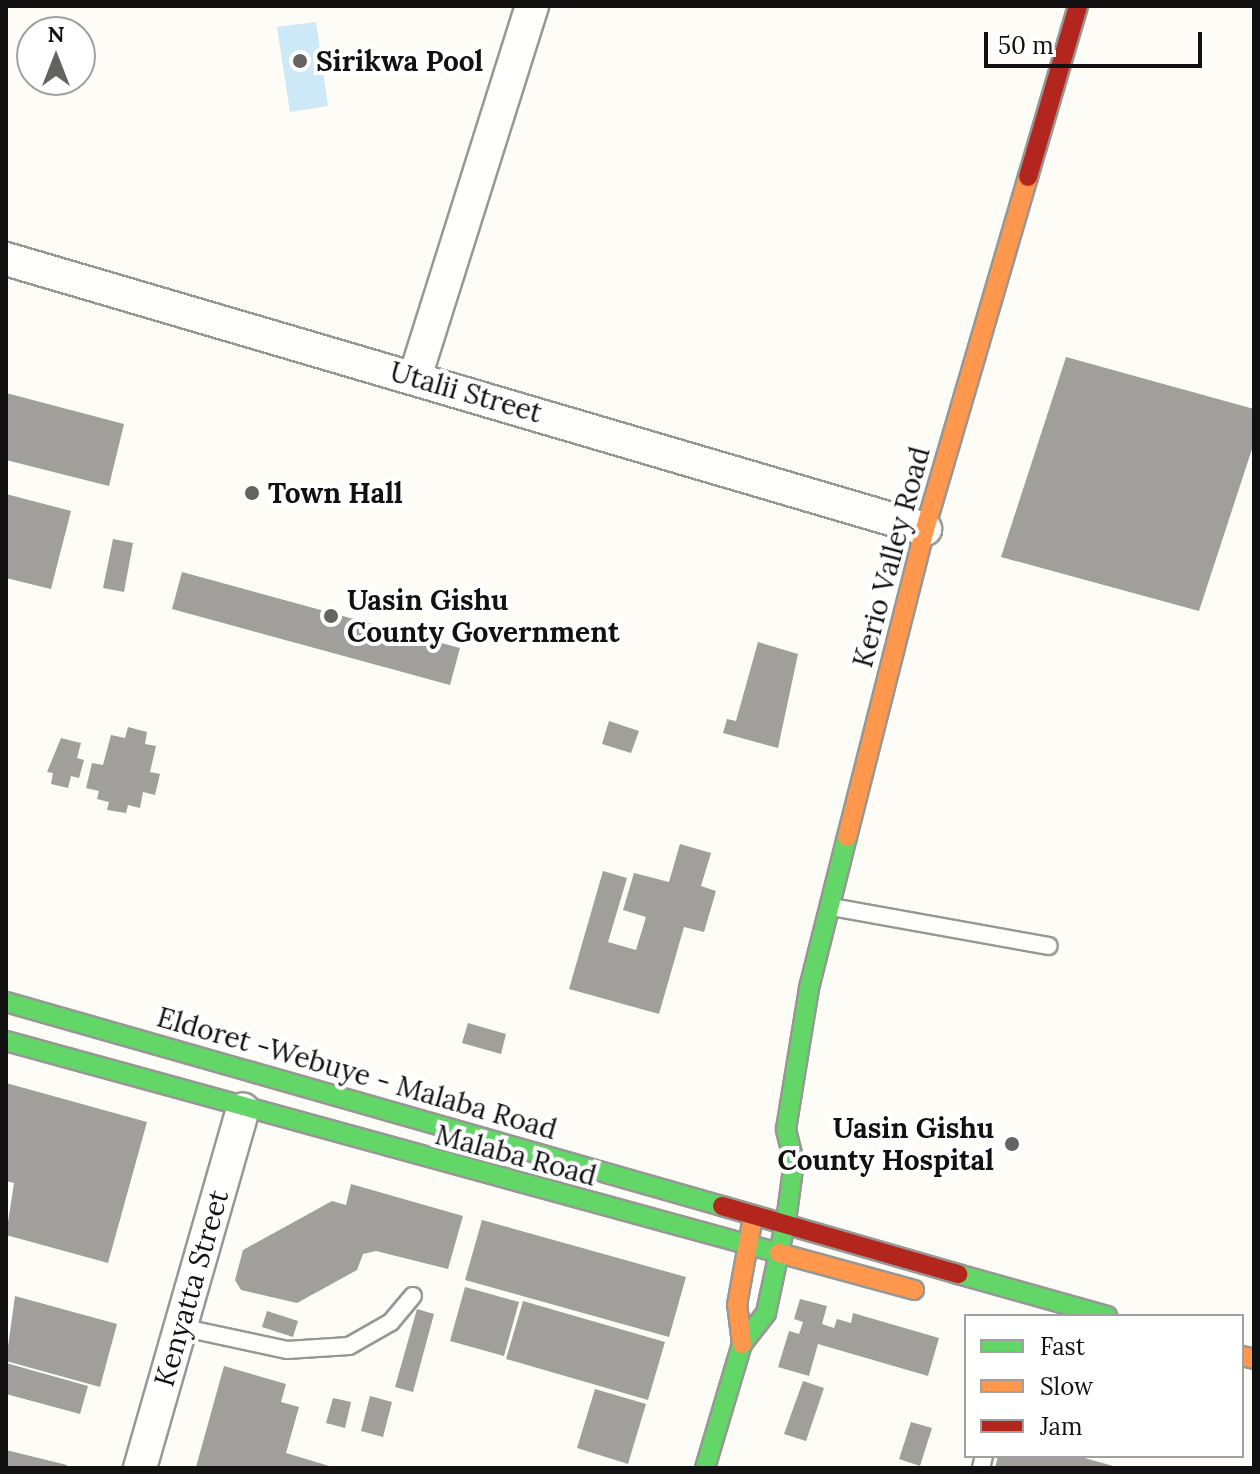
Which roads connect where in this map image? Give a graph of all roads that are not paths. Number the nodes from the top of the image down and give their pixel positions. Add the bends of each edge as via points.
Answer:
1 (532, 6) edge
2 (1078, 6) edge
3 (6, 259) edge
4 (415, 377) junction
5 (925, 529) junction
6 (830, 906) junction
7 (1049, 946) dead end
8 (6, 1002) edge
9 (6, 1041) edge
10 (243, 1109) junction
11 (786, 1129) junction
12 (771, 1150) dead end
13 (755, 1206) junction
14 (786, 1221) junction
15 (747, 1245) junction
16 (779, 1254) junction
17 (413, 1296) dead end
18 (938, 1296) dead end
19 (1100, 1314) edge
20 (180, 1327) junction
21 (742, 1344) junction
22 (140, 1468) edge
23 (705, 1468) edge

1 - 4 street
2 - 5 main road, Kerio Valley Road
3 - 4 street, Utalii Street
4 - 5 street, Utalii Street
5 - 6 main road, Kerio Valley Road
6 - 7 lane
6 - 11 main road, Kerio Valley Road
8 - 13 main road, Eldoret -Webuye - Malaba Road
9 - 10 main road, Malaba Road
10 - 15 main road, Malaba Road
10 - 20 street, Kenyatta Street
11 - 12 main road
11 - 14 main road via 794,1162
13 - 14 main road, Eldoret -Webuye - Malaba Road
13 - 15 main road
14 - 16 main road
14 - 19 main road
15 - 16 main road, Malaba Road
15 - 21 main road via 737,1305
16 - 18 main road, Malaba Road
16 - 21 main road via 766,1313
17 - 20 lane via 391,1322 349,1346 287,1350
20 - 22 street, Kenyatta Street
21 - 23 main road

